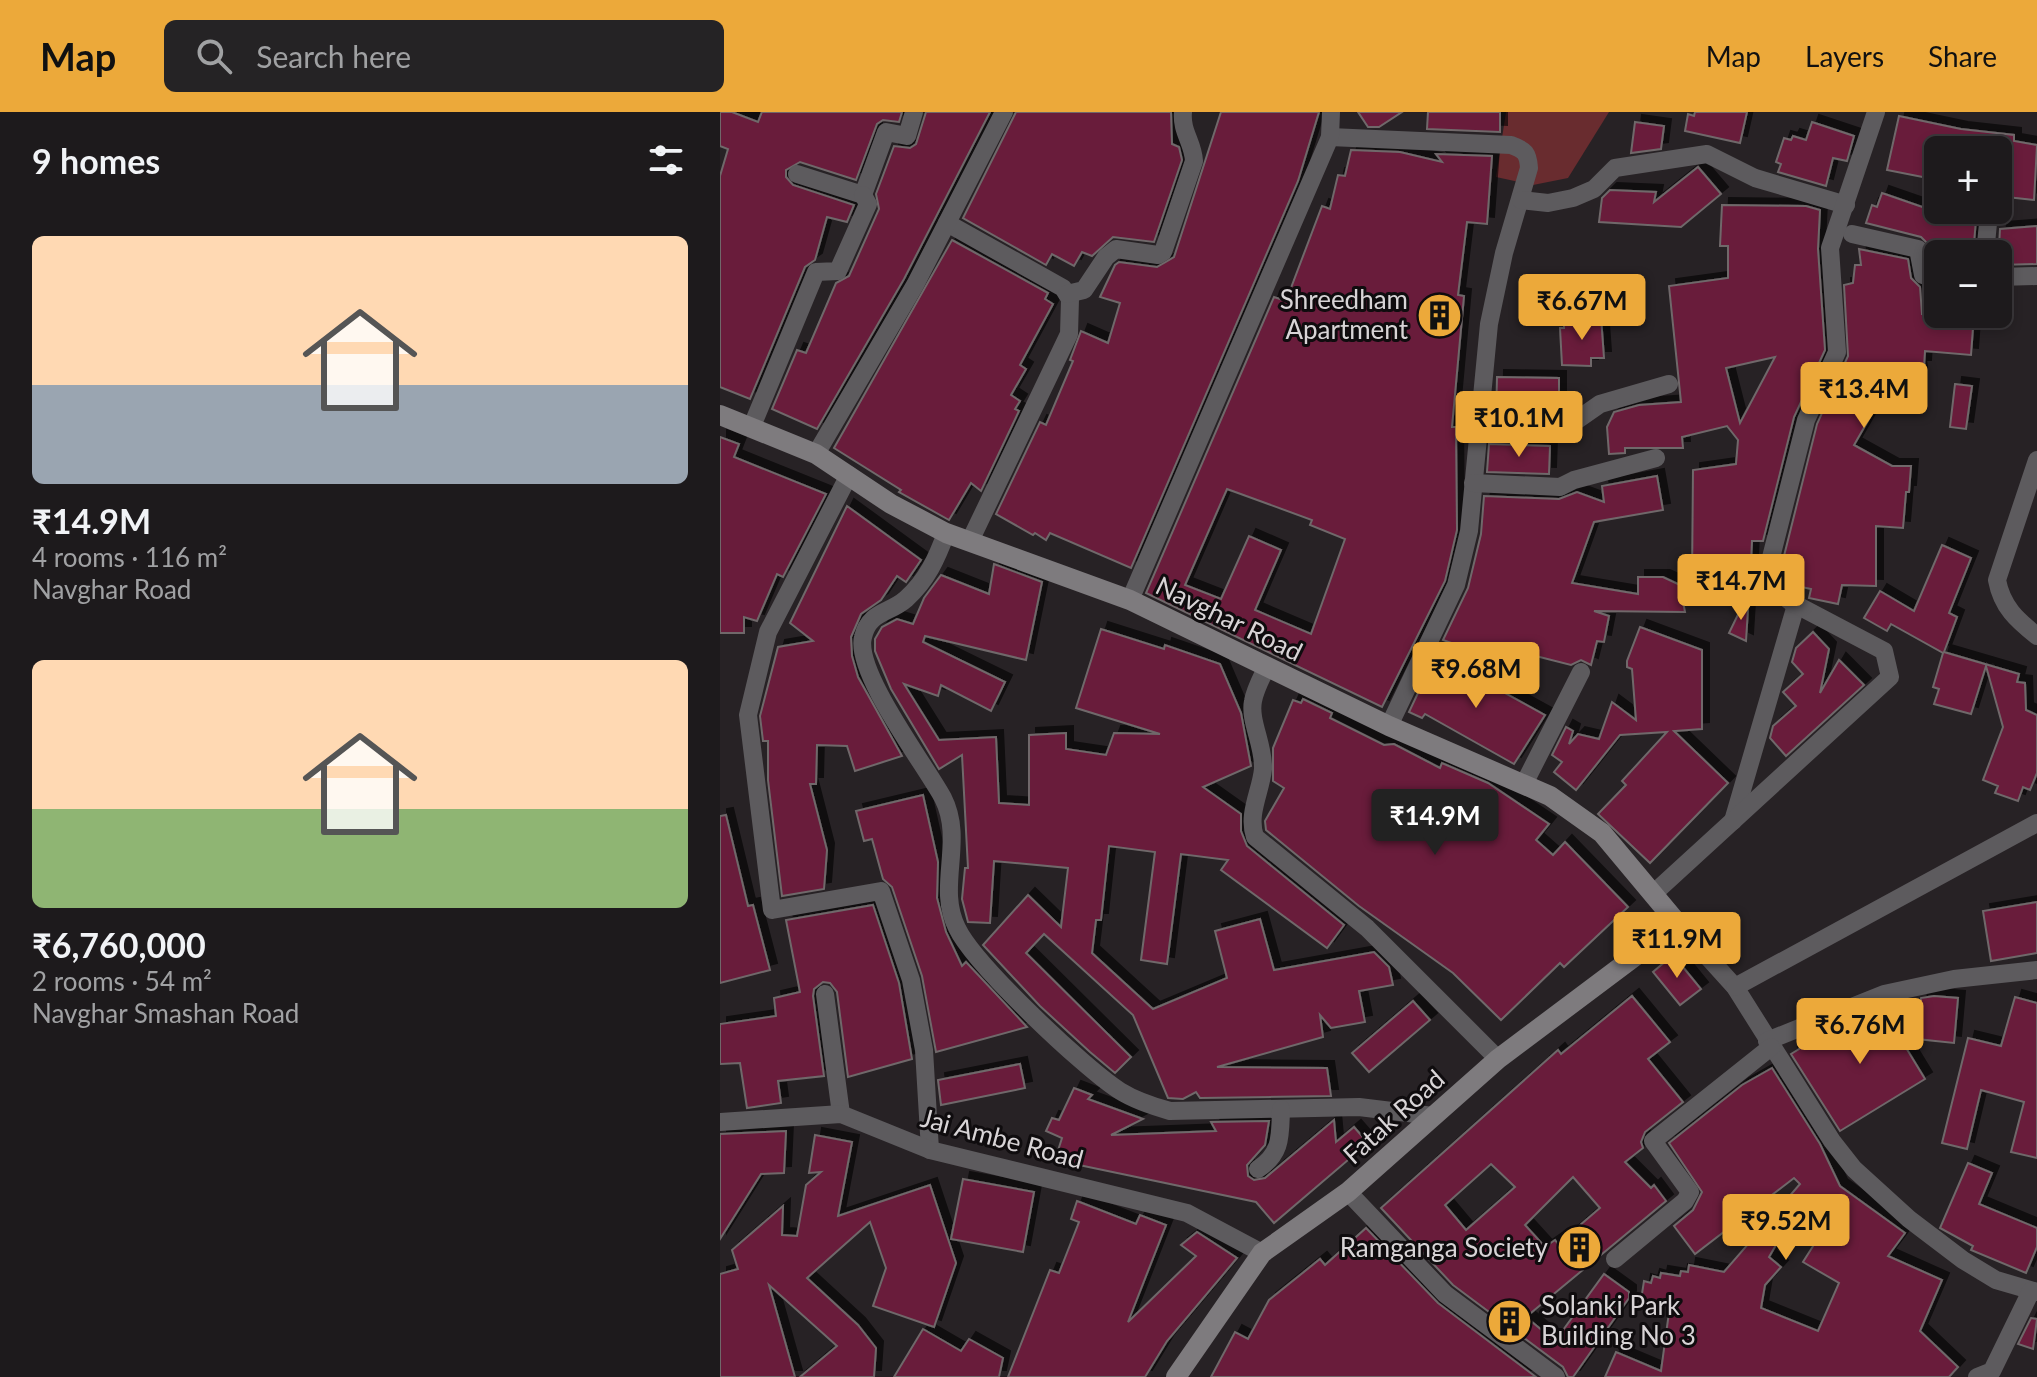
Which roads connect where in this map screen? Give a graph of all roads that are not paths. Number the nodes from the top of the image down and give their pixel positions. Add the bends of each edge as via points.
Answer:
1 (914, 112) edge
2 (1004, 112) edge
3 (1183, 112) edge
4 (1331, 112) edge
5 (1876, 112) edge
6 (1330, 137) junction
7 (797, 174) dead end
8 (863, 195) junction
9 (1521, 200) junction
10 (1846, 205) junction
11 (947, 223) junction
12 (1852, 234) dead end
13 (1924, 275) edge
14 (2037, 276) edge
15 (2012, 277) edge
16 (1067, 294) junction
17 (1669, 384) dead end
18 (720, 415) edge
19 (752, 426) junction
20 (1478, 432) junction
21 (816, 454) junction
22 (1656, 458) dead end
23 (2037, 460) edge
24 (849, 475) junction
25 (1473, 483) junction
26 (946, 533) junction
27 (970, 541) junction
28 (1130, 600) junction
29 (1796, 605) junction
30 (2037, 636) edge
31 (1267, 666) junction
32 (1581, 672) dead end
33 (1389, 726) junction
34 (1524, 784) junction
35 (1732, 822) junction
36 (2037, 823) edge
37 (1653, 894) junction
38 (1678, 924) junction
39 (2037, 970) edge
40 (1735, 987) junction
41 (825, 994) dead end
42 (1769, 1044) junction
43 (1498, 1059) junction
44 (1281, 1109) junction
45 (841, 1114) junction
46 (1433, 1116) junction
47 (720, 1122) edge
48 (930, 1150) junction
49 (1258, 1169) dead end
50 (1348, 1192) junction
51 (1262, 1253) junction
52 (1615, 1259) dead end
53 (2034, 1292) edge
54 (1176, 1377) edge
55 (1556, 1377) edge
56 (1977, 1377) edge

1 - 8 street via 907,136 886,132
2 - 11 street
3 - 16 street via 1181,129 1194,161 1163,252 1116,249 1084,290
4 - 6 street
5 - 10 street
6 - 9 street via 1511,145 1528,156
6 - 28 street
7 - 8 street
8 - 19 street via 868,204 838,271 816,272
9 - 10 street via 1548,203 1573,198 1594,189 1615,168 1707,154 1755,178
9 - 20 street via 1489,324
10 - 29 street via 1830,248 1837,352 1806,420 1765,581
11 - 16 street
11 - 21 street
12 - 13 street via 1918,249
14 - 15 street
16 - 27 street via 1069,334
17 - 20 street via 1600,404 1557,434
18 - 19 main road, Navghar Road
19 - 21 main road, Navghar Road
20 - 25 street
21 - 24 main road, Navghar Road
22 - 25 street via 1560,487
23 - 30 street via 1997,580 2000,598
24 - 26 main road, Navghar Road
24 - 48 street via 768,632 748,715 762,842 772,910 881,891 911,980 924,1050
25 - 33 street via 1456,585
26 - 27 main road, Navghar Road
26 - 44 street via 933,567 904,601 871,618 862,639 866,664 952,820 948,895 956,928 1041,1023 1117,1089 1170,1111
27 - 28 main road, Navghar Road
28 - 31 main road, Navghar Road
29 - 35 street
29 - 35 street via 1884,651 1890,677
31 - 33 main road, Navghar Road
31 - 43 street via 1252,701 1263,745 1252,816 1255,837 1367,928
32 - 34 street
33 - 34 main road, Navghar Road
34 - 37 main road, Navghar Road via 1602,833
35 - 37 street
36 - 40 street
37 - 38 main road, Navghar Road
38 - 40 street
38 - 43 main road, Fatak Road
39 - 42 street via 1884,994
40 - 42 street
41 - 45 street
42 - 52 street via 1653,1141 1690,1192
42 - 53 street via 1854,1169 1963,1260 1996,1280
43 - 46 main road, Fatak Road
44 - 46 street via 1359,1107
44 - 49 street via 1280,1145 1274,1158
45 - 47 street, Jai Ambe Road
45 - 48 street, Jai Ambe Road
46 - 50 main road, Fatak Road
48 - 51 street, Jai Ambe Road via 1187,1213
50 - 51 main road, Fatak Road
50 - 55 street via 1445,1294
51 - 54 main road, Fatak Road
53 - 56 street via 1992,1371

